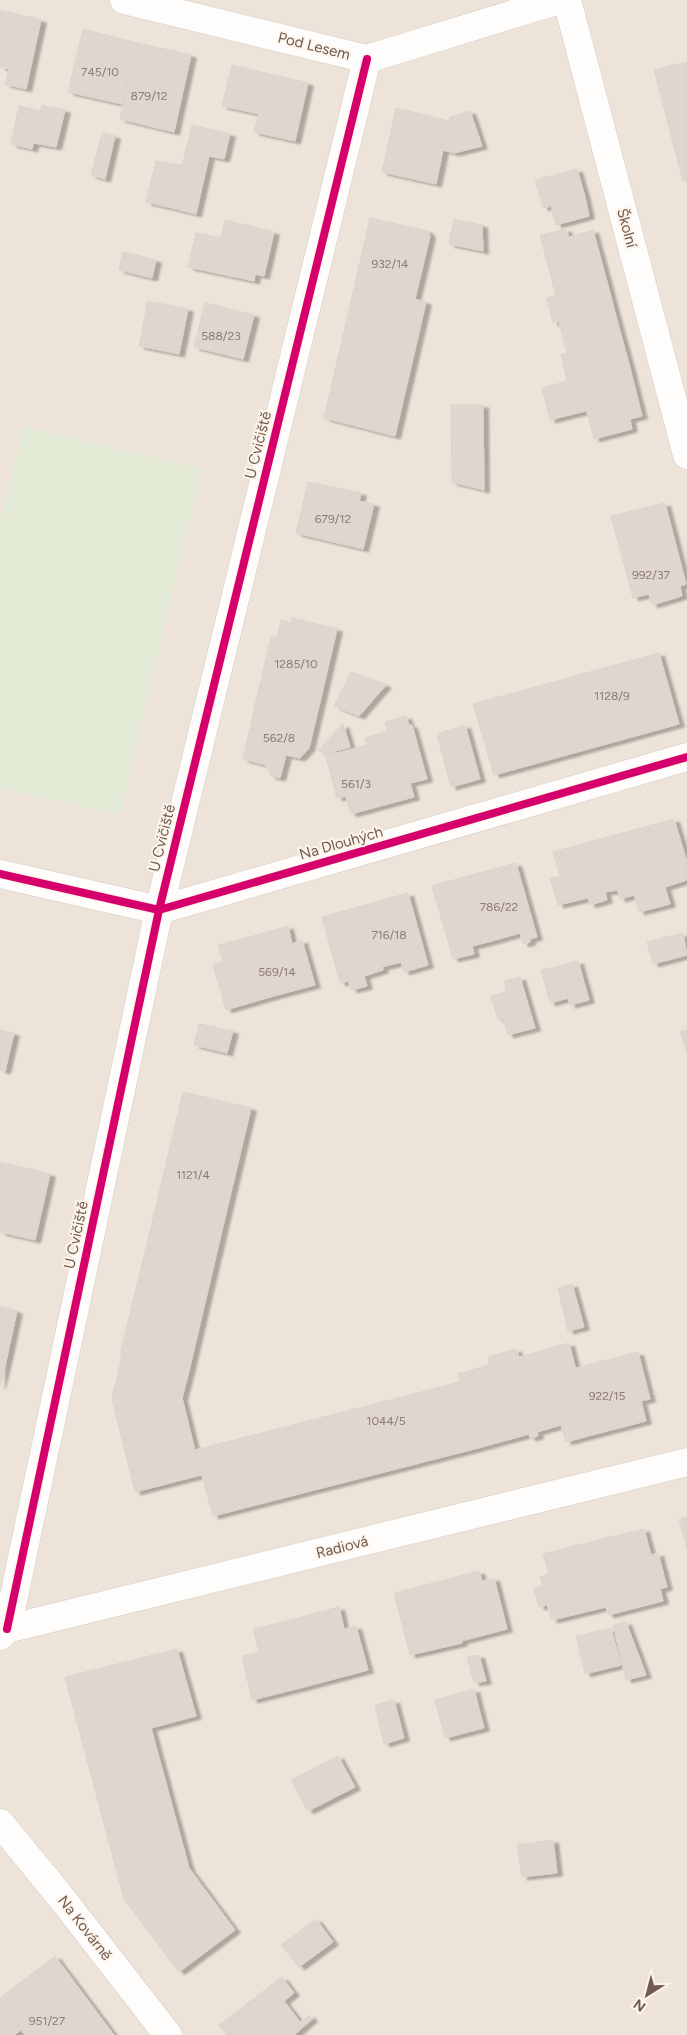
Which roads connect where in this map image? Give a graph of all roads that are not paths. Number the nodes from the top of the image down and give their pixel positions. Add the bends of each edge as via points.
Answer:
1 (124, 0) edge
2 (559, 0) edge
3 (567, 0) edge
4 (367, 59) junction
5 (687, 455) edge
6 (687, 757) edge
7 (0, 874) edge
8 (159, 910) junction
9 (687, 1462) edge
10 (3, 1633) edge
11 (0, 1823) edge
12 (168, 2035) edge

1 - 4 street, Pod Lesem
2 - 4 street, Pod Lesem
3 - 5 street, Školní
4 - 8 street, U Cvičiště
6 - 8 street, Na Dlouhých
7 - 8 street, Na Dlouhých
8 - 10 street, U Cvičiště
9 - 10 street, Radiová
11 - 12 street, Na Kovárně

